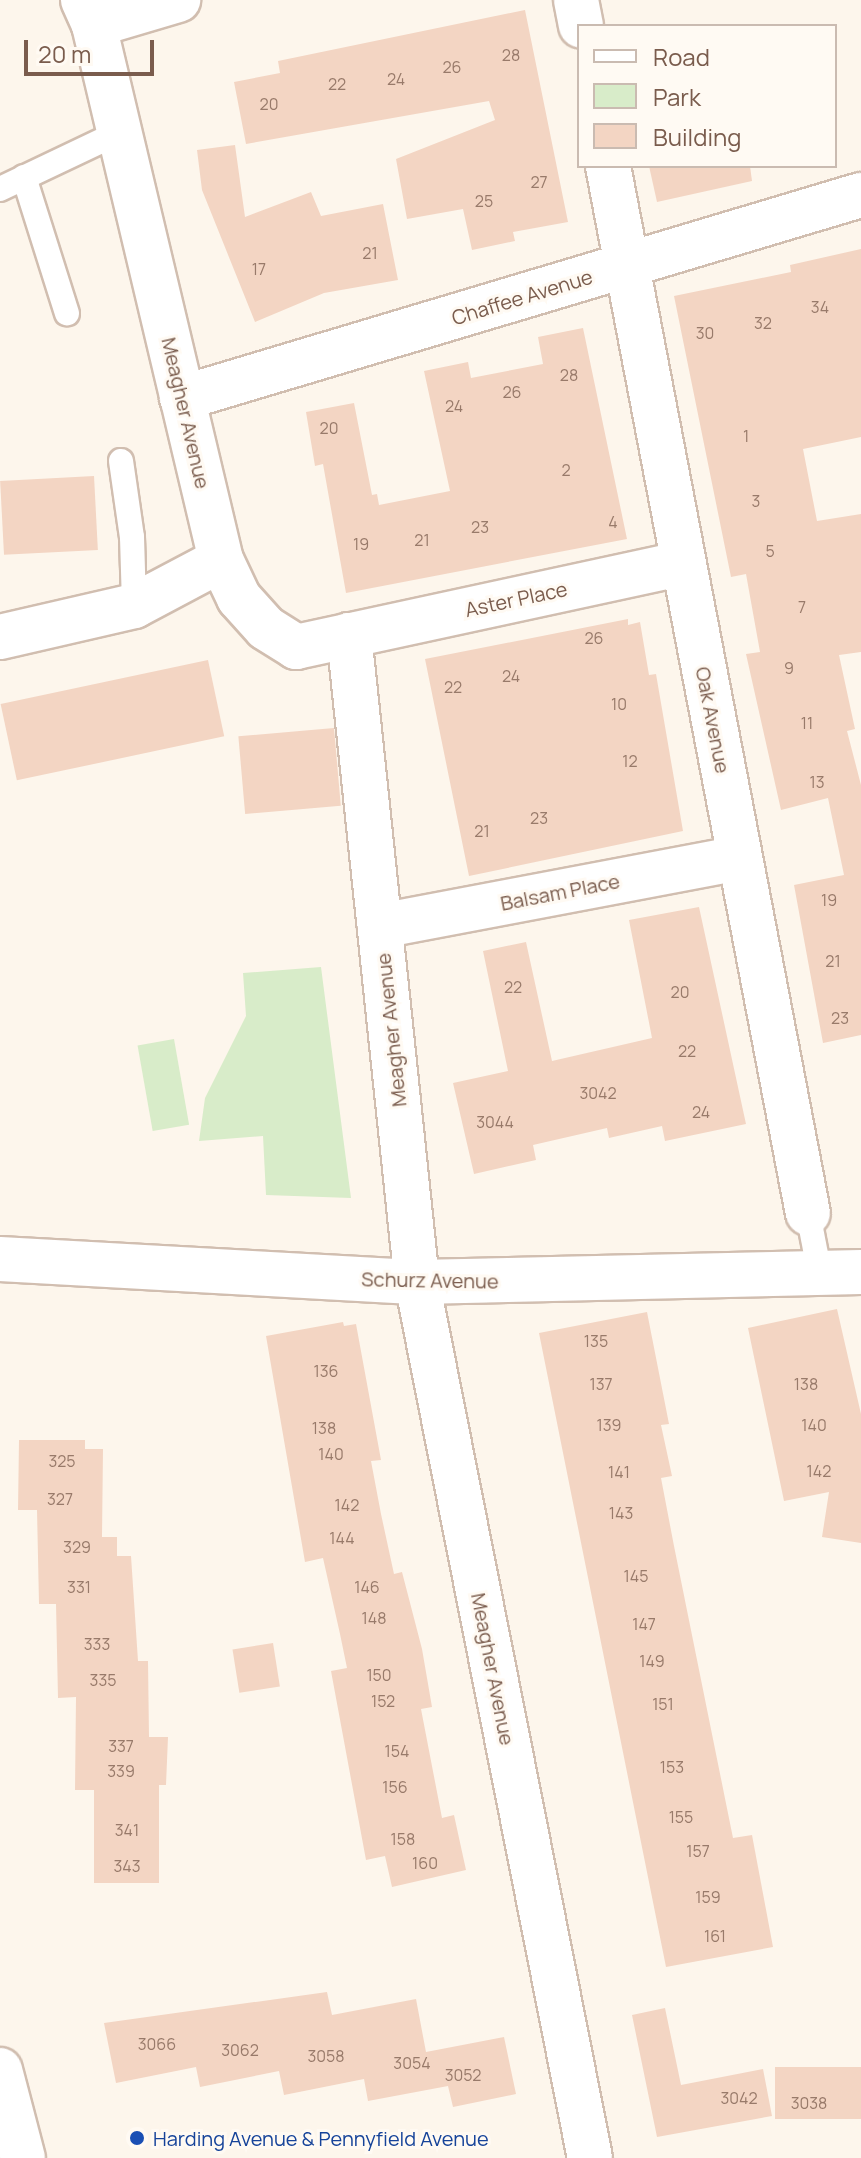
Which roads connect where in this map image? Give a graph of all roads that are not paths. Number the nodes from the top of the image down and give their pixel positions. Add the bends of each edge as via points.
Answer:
1 (178, 0) edge
2 (576, 0) edge
3 (89, 12) edge
4 (581, 24) edge
5 (120, 132) junction
6 (608, 168) edge
7 (24, 177) junction
8 (0, 189) edge
9 (861, 195) edge
10 (627, 266) junction
11 (67, 313) dead end
12 (182, 398) junction
13 (121, 461) dead end
14 (221, 560) junction
15 (683, 563) junction
16 (134, 606) junction
17 (349, 635) junction
18 (0, 637) edge
19 (740, 858) junction
20 (380, 926) junction
21 (808, 1213) joint
22 (0, 1259) edge
23 (840, 1274) edge
24 (417, 1282) junction
25 (0, 2070) edge
26 (23, 2158) edge
27 (590, 2158) edge

1 - 3 street
2 - 4 street
3 - 5 street, Meagher Avenue
5 - 7 lane
5 - 12 street, Meagher Avenue
6 - 10 street, Oak Avenue
7 - 8 lane
7 - 11 lane
9 - 10 street, Chaffee Avenue
10 - 12 street, Chaffee Avenue
10 - 15 street, Oak Avenue
12 - 14 street, Meagher Avenue
13 - 16 lane via 132,537
14 - 16 street
14 - 17 street, Meagher Avenue via 239,598 266,628 296,647
15 - 17 street, Aster Place
15 - 19 street, Oak Avenue
16 - 18 street
17 - 20 street, Meagher Avenue
19 - 20 street, Balsam Place
19 - 21 street, Oak Avenue
20 - 24 street, Meagher Avenue
21 - 23 lane, Oak Avenue
22 - 24 street, Schurz Avenue
23 - 24 street, Schurz Avenue
24 - 27 street, Meagher Avenue
25 - 26 street

